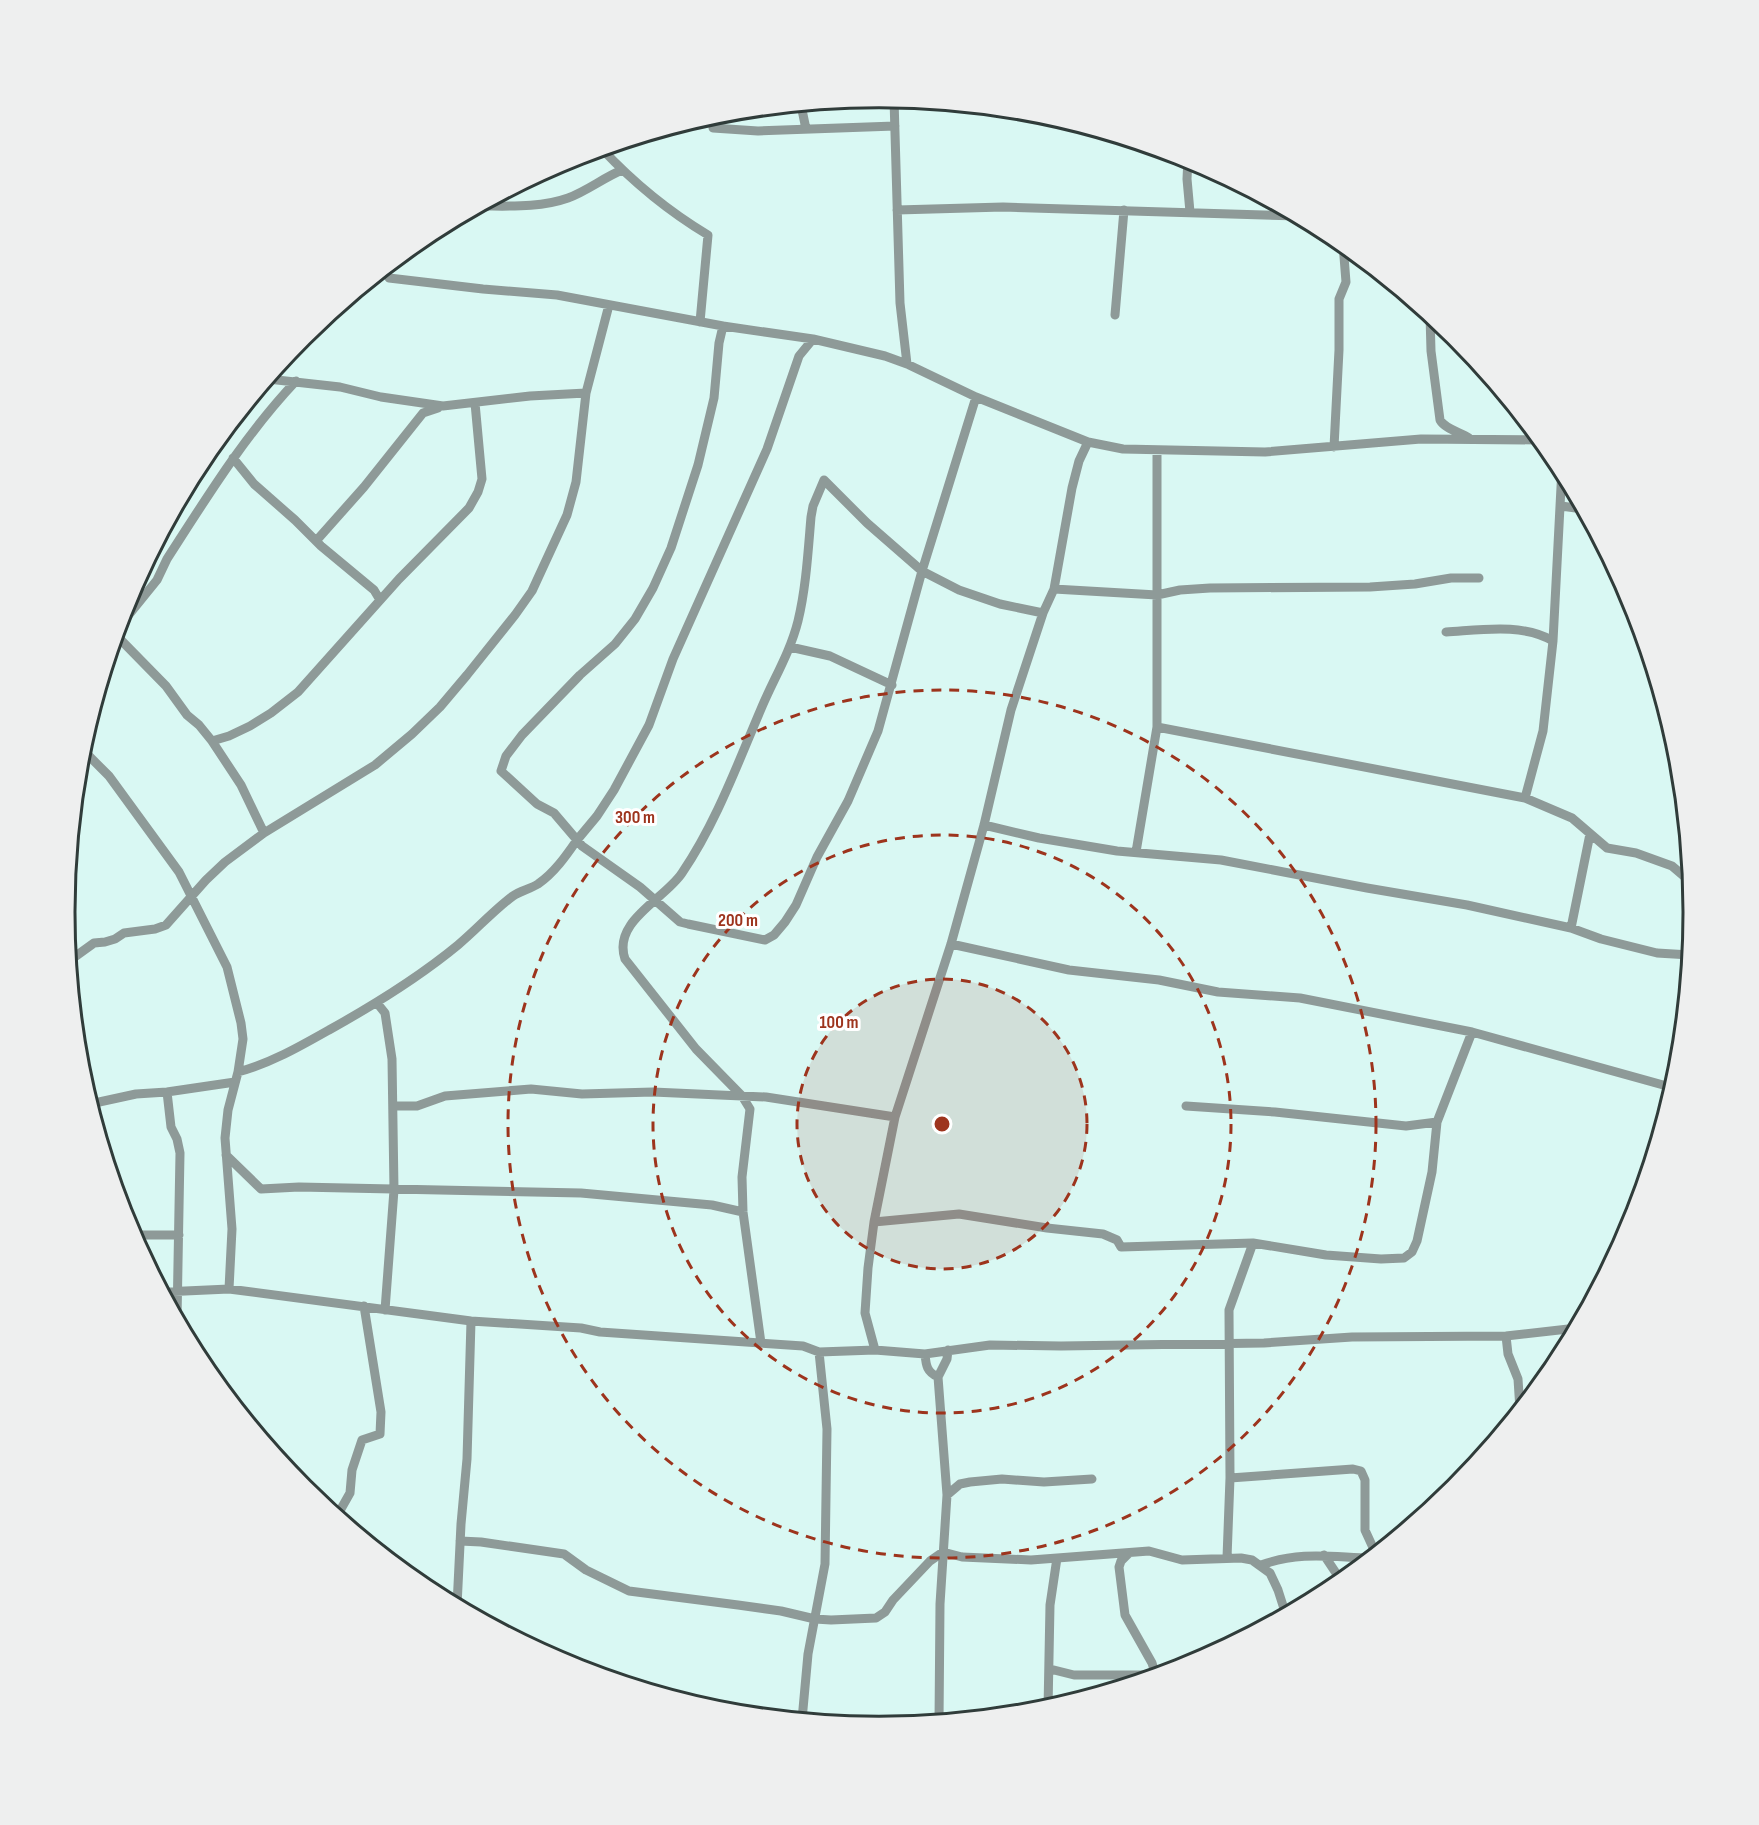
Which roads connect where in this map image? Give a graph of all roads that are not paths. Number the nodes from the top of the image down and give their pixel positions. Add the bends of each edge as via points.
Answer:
1 (894, 109) edge
2 (803, 112) edge
3 (895, 126) junction
4 (714, 128) dead end
5 (806, 129) junction
6 (608, 156) edge
7 (1187, 169) edge
8 (622, 170) junction
9 (496, 206) edge
10 (897, 210) junction
11 (1124, 210) junction
12 (1190, 212) junction
13 (1281, 215) edge
14 (1344, 257) edge
15 (389, 278) dead end
16 (609, 305) junction
17 (1115, 315) dead end
18 (700, 322) junction
19 (723, 326) junction
20 (1430, 327) edge
21 (813, 339) junction
22 (907, 364) junction
23 (277, 380) edge
24 (296, 381) junction
25 (585, 393) junction
26 (976, 397) junction
27 (476, 403) junction
28 (443, 406) junction
29 (1469, 438) junction
30 (1530, 440) edge
31 (1088, 442) junction
32 (1334, 447) junction
33 (1157, 450) junction
34 (233, 458) junction
35 (1561, 487) edge
36 (1561, 506) junction
37 (1574, 507) edge
38 (316, 541) junction
39 (922, 571) junction
40 (1479, 578) dead end
41 (1054, 589) junction
42 (1157, 595) junction
43 (380, 600) junction
44 (136, 605) edge
45 (1043, 613) junction
46 (1446, 632) dead end
47 (1553, 641) junction
48 (123, 642) edge
49 (790, 647) junction
50 (892, 685) junction
51 (1156, 728) junction
52 (212, 741) junction
53 (90, 757) edge
54 (1525, 798) junction
55 (984, 825) junction
56 (264, 833) junction
57 (1590, 834) junction
58 (577, 840) junction
59 (1136, 852) junction
60 (1683, 875) edge
61 (192, 898) junction
62 (655, 900) junction
63 (1571, 928) junction
64 (951, 944) junction
65 (77, 955) edge
66 (1682, 955) edge
67 (377, 1003) junction
68 (1472, 1032) junction
69 (236, 1077) junction
70 (1665, 1086) edge
71 (167, 1092) junction
72 (742, 1096) junction
73 (98, 1102) edge
74 (393, 1106) junction
75 (1186, 1106) dead end
76 (895, 1117) junction
77 (1437, 1122) junction
78 (226, 1155) junction
79 (394, 1190) junction
80 (743, 1212) junction
81 (874, 1222) junction
82 (143, 1235) edge
83 (179, 1235) junction
84 (1253, 1243) junction
85 (229, 1289) junction
86 (179, 1291) junction
87 (171, 1292) edge
88 (178, 1306) edge
89 (364, 1306) junction
90 (385, 1310) junction
91 (471, 1321) junction
92 (1567, 1329) edge
93 (1506, 1336) junction
94 (1228, 1342) junction
95 (761, 1343) junction
96 (875, 1350) junction
97 (948, 1350) junction
98 (819, 1352) junction
99 (925, 1354) junction
100 (938, 1377) junction
101 (1519, 1400) edge
102 (1230, 1478) junction
103 (1092, 1479) dead end
104 (947, 1494) junction
105 (341, 1509) edge
106 (460, 1541) junction
107 (1373, 1548) edge
108 (942, 1552) junction
109 (1129, 1553) junction
110 (1324, 1555) junction
111 (1360, 1557) edge
112 (1057, 1558) junction
113 (1227, 1558) junction
114 (1261, 1565) junction
115 (1336, 1574) edge
116 (457, 1597) edge
117 (1284, 1608) edge
118 (814, 1619) junction
119 (1154, 1668) edge
120 (1050, 1669) junction
121 (1133, 1676) edge
122 (1048, 1699) edge
123 (803, 1713) edge
124 (939, 1714) edge

1 - 3 street
2 - 5 street
3 - 5 street
3 - 10 street
4 - 5 street
6 - 8 street
7 - 12 street
8 - 9 street via 566,199 535,205
8 - 18 street via 678,217 708,235
10 - 11 street
10 - 22 street via 900,303
11 - 12 street
11 - 17 street
12 - 13 street
14 - 32 street via 1346,282 1339,299
15 - 16 street via 557,295
16 - 18 street
16 - 25 street
18 - 19 street
19 - 21 street
19 - 58 street via 714,398 700,456 671,549 653,588 615,644 522,735 502,765 501,771 537,804 554,813
20 - 29 street via 1440,420 1445,427
21 - 22 street
21 - 58 street via 800,356 767,449 673,659 649,725 614,789
22 - 26 street
23 - 24 street
24 - 28 street
24 - 34 street
25 - 27 street
25 - 56 street via 576,482 567,515 532,591 515,615 440,707 412,734 375,765
26 - 31 street
26 - 39 street
27 - 28 street
27 - 43 street via 482,479 478,492 469,508
28 - 38 street via 423,412
29 - 30 street
29 - 32 street
31 - 33 street
31 - 41 street via 1072,488
32 - 33 street via 1264,452
33 - 42 street
34 - 38 street via 254,484
34 - 44 street via 157,579
35 - 36 street
36 - 37 street
36 - 47 street
38 - 43 street via 374,590
39 - 45 street via 1000,604
39 - 49 street via 824,480 813,506 798,620
39 - 50 street
40 - 42 street via 1370,587 1210,588
41 - 42 street
41 - 45 street
42 - 51 street
43 - 52 street via 298,692 250,726
45 - 55 street via 1011,710
46 - 47 street via 1523,630 1540,633
47 - 54 street via 1543,731
48 - 52 street
49 - 50 street via 830,656
49 - 62 street via 722,803 681,876
50 - 62 street via 878,731 848,801 816,857 796,905 774,935 765,940 753,939 680,922
51 - 54 street
51 - 59 street
52 - 56 street via 241,785
53 - 61 street via 109,776 179,872
54 - 57 street via 1572,818
55 - 59 street via 1039,838
55 - 64 street
56 - 61 street via 225,862
57 - 60 street via 1607,848 1636,853 1672,866
57 - 63 street
58 - 62 street
58 - 67 street via 564,859 537,884 513,896 459,945
59 - 63 street via 1221,860
61 - 65 street via 166,925 94,943
61 - 69 street via 227,967 241,1023 243,1039
62 - 72 street via 632,922 623,941 625,959 696,1048
63 - 66 street via 1657,953
64 - 68 street via 1069,970 1159,980 1218,992 1300,998
64 - 76 street
67 - 69 street
67 - 74 street via 385,1013 392,1059
68 - 70 street
68 - 77 street
69 - 71 street
69 - 78 street via 226,1123
71 - 73 street
71 - 83 street via 171,1127 180,1153
72 - 74 street via 582,1094 531,1089 445,1096 417,1106
72 - 76 street
72 - 80 street via 750,1109
74 - 79 street
75 - 77 street via 1406,1126
76 - 81 street
77 - 84 street via 1432,1172 1417,1241 1404,1258 1326,1255
78 - 79 street via 261,1190
78 - 85 street via 232,1229
79 - 80 street via 581,1193 712,1205
79 - 90 street
80 - 95 street
81 - 84 street via 959,1214 1103,1234 1121,1246
81 - 96 street via 865,1313
82 - 83 street
83 - 86 street
84 - 94 street via 1230,1310
85 - 86 street
85 - 89 street
86 - 87 street
86 - 88 street
89 - 90 street
89 - 105 street via 381,1412 380,1434 362,1440 351,1470 350,1493
90 - 91 street
91 - 95 street
91 - 106 street
92 - 93 street
93 - 94 street
93 - 101 street
94 - 97 street via 990,1345
94 - 102 street
95 - 98 street via 803,1346
96 - 98 street
96 - 99 street
97 - 99 street
97 - 100 street
98 - 118 street via 827,1429 827,1503 825,1564
99 - 100 street via 927,1368
100 - 104 street
102 - 107 street via 1361,1471 1365,1480 1365,1530
102 - 113 street
103 - 104 street via 970,1482
104 - 108 street
106 - 116 street
106 - 118 street via 564,1554 586,1570 629,1591
108 - 112 street via 962,1557
108 - 118 street via 876,1618
108 - 124 street
109 - 112 street
109 - 113 street via 1149,1551 1182,1560
109 - 119 street via 1119,1567 1125,1615
110 - 111 street
110 - 114 street via 1295,1556
110 - 115 street
112 - 120 street via 1050,1605
113 - 114 street via 1252,1560
114 - 117 street via 1270,1573
118 - 123 street
120 - 121 street via 1074,1675
120 - 122 street

